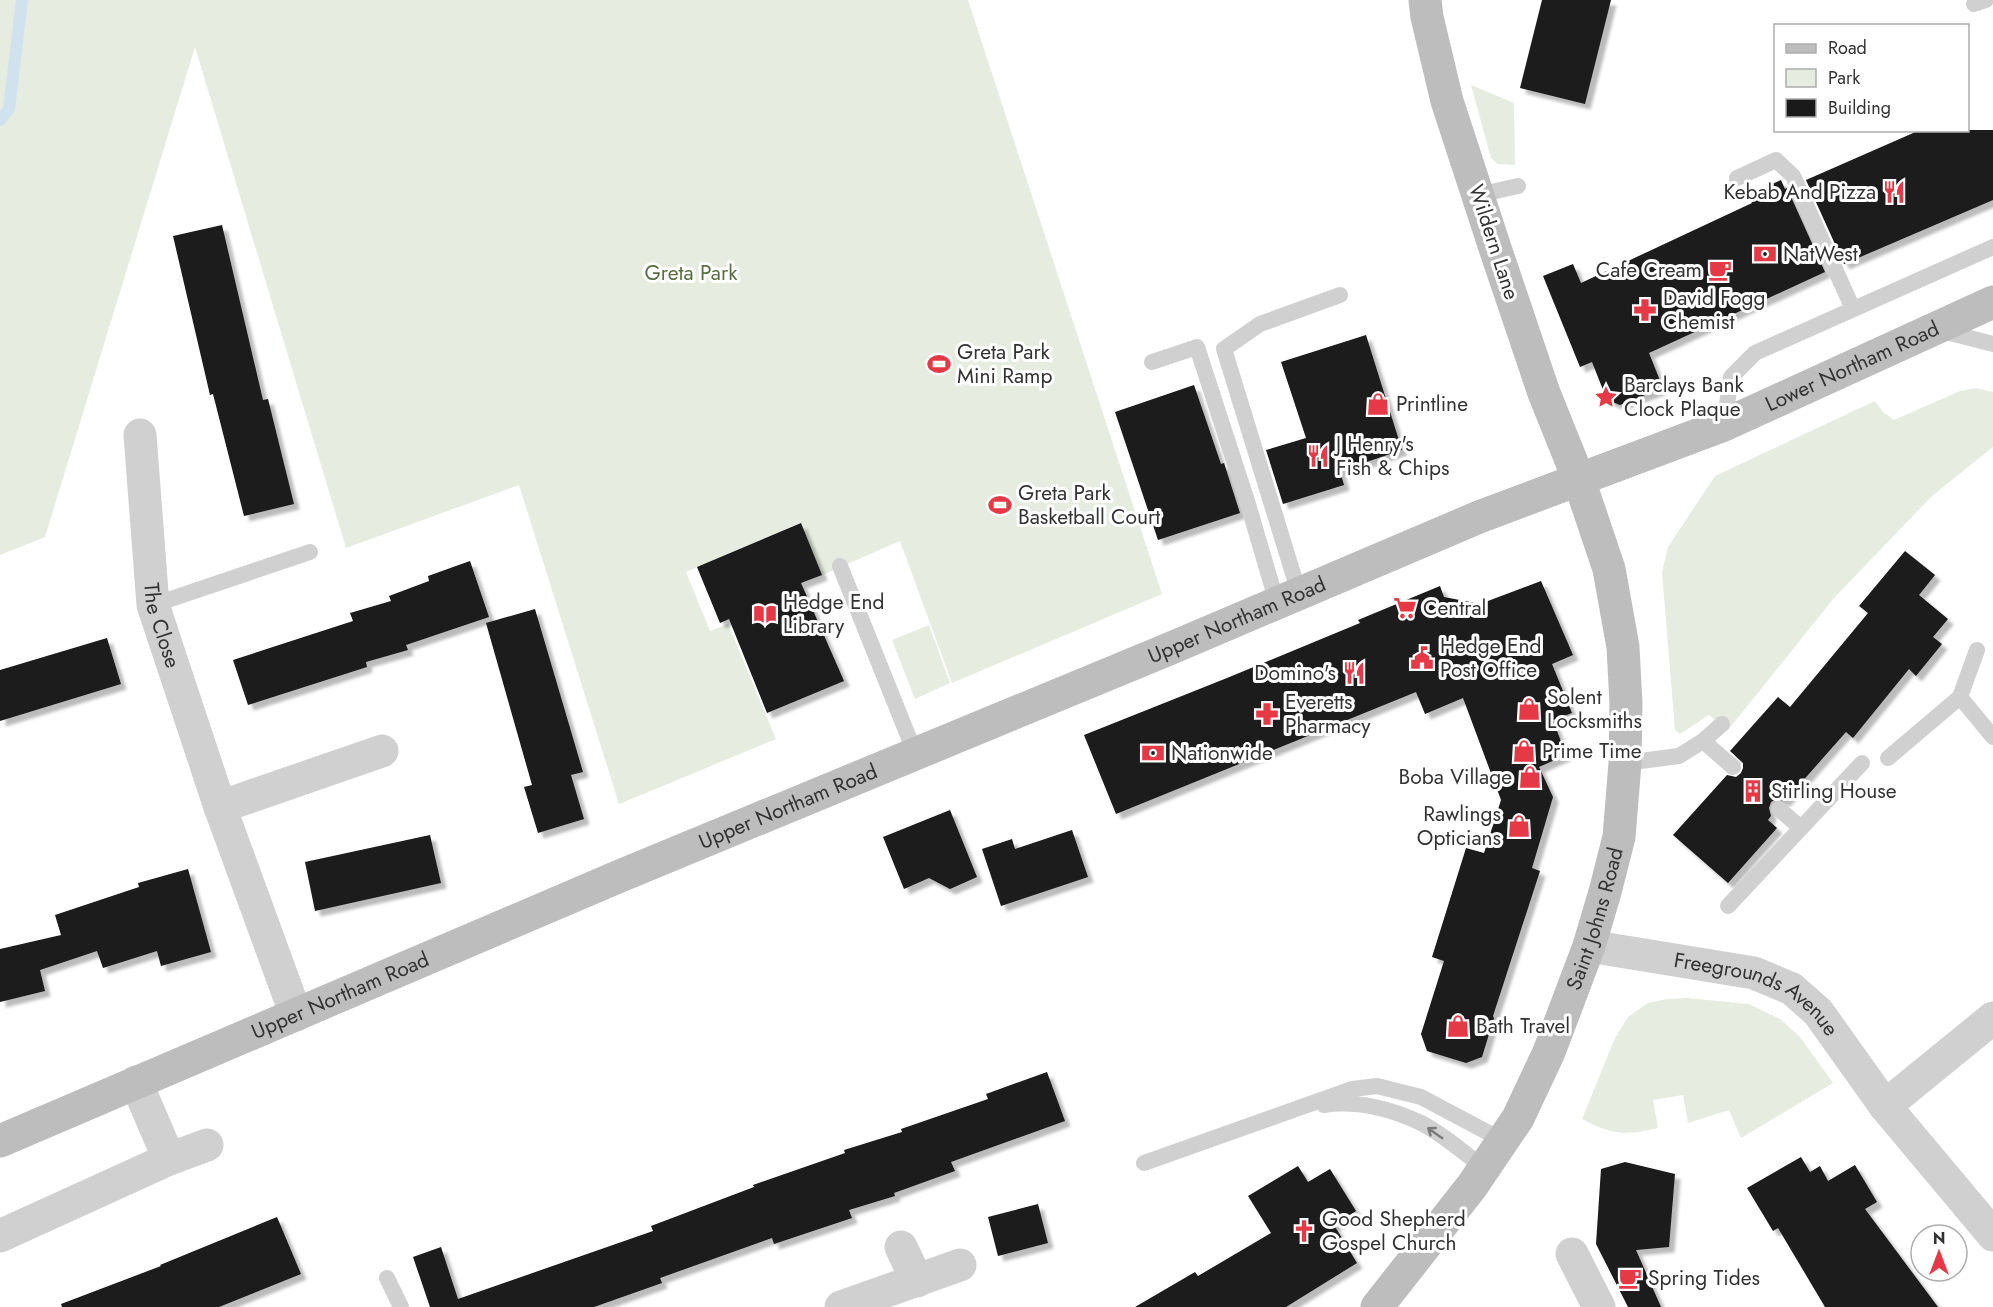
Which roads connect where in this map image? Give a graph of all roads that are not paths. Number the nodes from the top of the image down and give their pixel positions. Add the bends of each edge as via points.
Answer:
1 (1425, 0) edge
2 (1737, 178) dead end
3 (1518, 186) dead end
4 (1478, 195) junction
5 (1993, 247) edge
6 (1340, 295) dead end
7 (1993, 302) edge
8 (1853, 309) junction
9 (1936, 329) junction
10 (1993, 344) edge
11 (1152, 362) dead end
12 (1724, 425) junction
13 (140, 435) dead end
14 (1579, 480) junction
15 (310, 552) dead end
16 (840, 566) dead end
17 (1288, 598) junction
18 (153, 605) junction
19 (1977, 650) dead end
20 (1959, 698) junction
21 (1722, 724) dead end
22 (1993, 737) edge
23 (1703, 741) junction
24 (381, 751) dead end
25 (915, 753) junction
26 (1888, 758) dead end
27 (1625, 763) junction
28 (1862, 763) dead end
29 (1733, 767) dead end
30 (220, 807) junction
31 (1779, 808) dead end
32 (1801, 828) junction
33 (1728, 906) dead end
34 (1589, 946) junction
35 (296, 1015) junction
36 (1993, 1018) edge
37 (136, 1083) junction
38 (1885, 1106) junction
39 (1301, 1109) junction
40 (1502, 1140) junction
41 (0, 1141) edge
42 (207, 1145) dead end
43 (169, 1159) junction
44 (1144, 1163) dead end
45 (1484, 1167) junction
46 (1993, 1235) edge
47 (0, 1236) edge
48 (901, 1247) dead end
49 (1572, 1254) dead end
50 (960, 1265) dead end
51 (387, 1278) dead end
52 (916, 1281) junction
53 (401, 1307) edge
54 (841, 1307) edge
55 (1377, 1307) edge
56 (1599, 1307) edge

1 - 4 main road, Wildern Lane via 1447,101
2 - 8 lane via 1776,160 1792,176
3 - 4 lane
4 - 14 main road, Wildern Lane via 1544,393
5 - 8 lane
6 - 17 lane via 1260,324 1224,349
7 - 9 main road, Lower Northam Road
8 - 12 lane via 1755,352 1731,377
9 - 10 lane
9 - 12 main road, Lower Northam Road
11 - 17 lane via 1197,347 1248,504
12 - 14 main road, Lower Northam Road
13 - 18 street, The Close
14 - 17 main road, Upper Northam Road
14 - 27 main road, Saint Johns Road via 1609,569 1623,647
15 - 18 lane
16 - 25 lane
17 - 25 main road, Upper Northam Road
18 - 30 street, The Close
19 - 20 lane
20 - 22 lane
20 - 26 lane
21 - 23 lane
23 - 27 lane via 1679,756
23 - 29 lane
24 - 30 street
25 - 35 main road, Upper Northam Road
27 - 34 main road, Saint Johns Road via 1619,837
28 - 32 lane
30 - 35 street, The Close
31 - 32 lane
32 - 33 lane
34 - 38 street, Freegrounds Avenue via 1754,973 1792,989 1818,1012
34 - 40 main road, Saint Johns Road via 1549,1052 1518,1118
35 - 37 main road, Upper Northam Road
36 - 38 street
37 - 41 main road, Upper Northam Road
37 - 43 street
38 - 46 street, Freegrounds Avenue
39 - 40 lane via 1352,1089 1377,1086 1421,1097
39 - 44 lane
45 -> 39 lane via 1423,1125 1376,1107 1340,1103
40 - 45 main road, Saint Johns Road
42 - 43 street
43 - 47 street
45 - 55 main road, Saint Johns Road
48 - 52 street
49 - 56 street
50 - 52 street
51 - 53 lane
52 - 54 street

